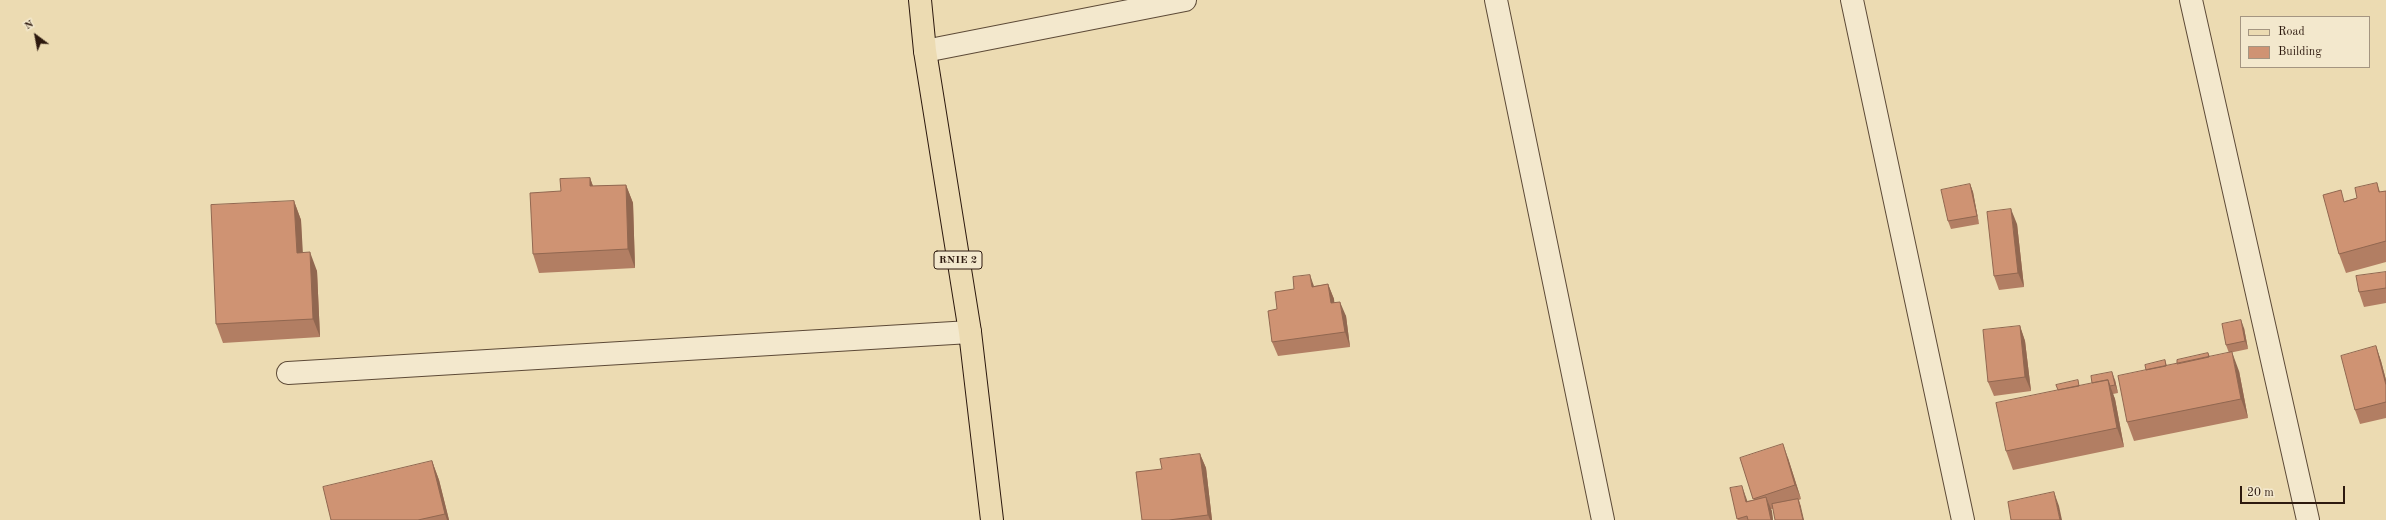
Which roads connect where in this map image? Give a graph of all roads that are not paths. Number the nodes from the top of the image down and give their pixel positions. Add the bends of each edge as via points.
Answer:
1 (920, 0) edge
2 (1185, 0) edge
3 (1496, 0) edge
4 (1852, 0) edge
5 (2191, 0) edge
6 (925, 51) junction
7 (970, 332) junction
8 (288, 373) dead end
9 (992, 520) edge
10 (1603, 520) edge
11 (1963, 520) edge
12 (2308, 520) edge

1 - 6 main road, RNIE 2
2 - 6 street
3 - 10 street
4 - 11 street
5 - 12 street
6 - 7 main road, RNIE 2
7 - 8 street
7 - 9 main road, RNIE 2

